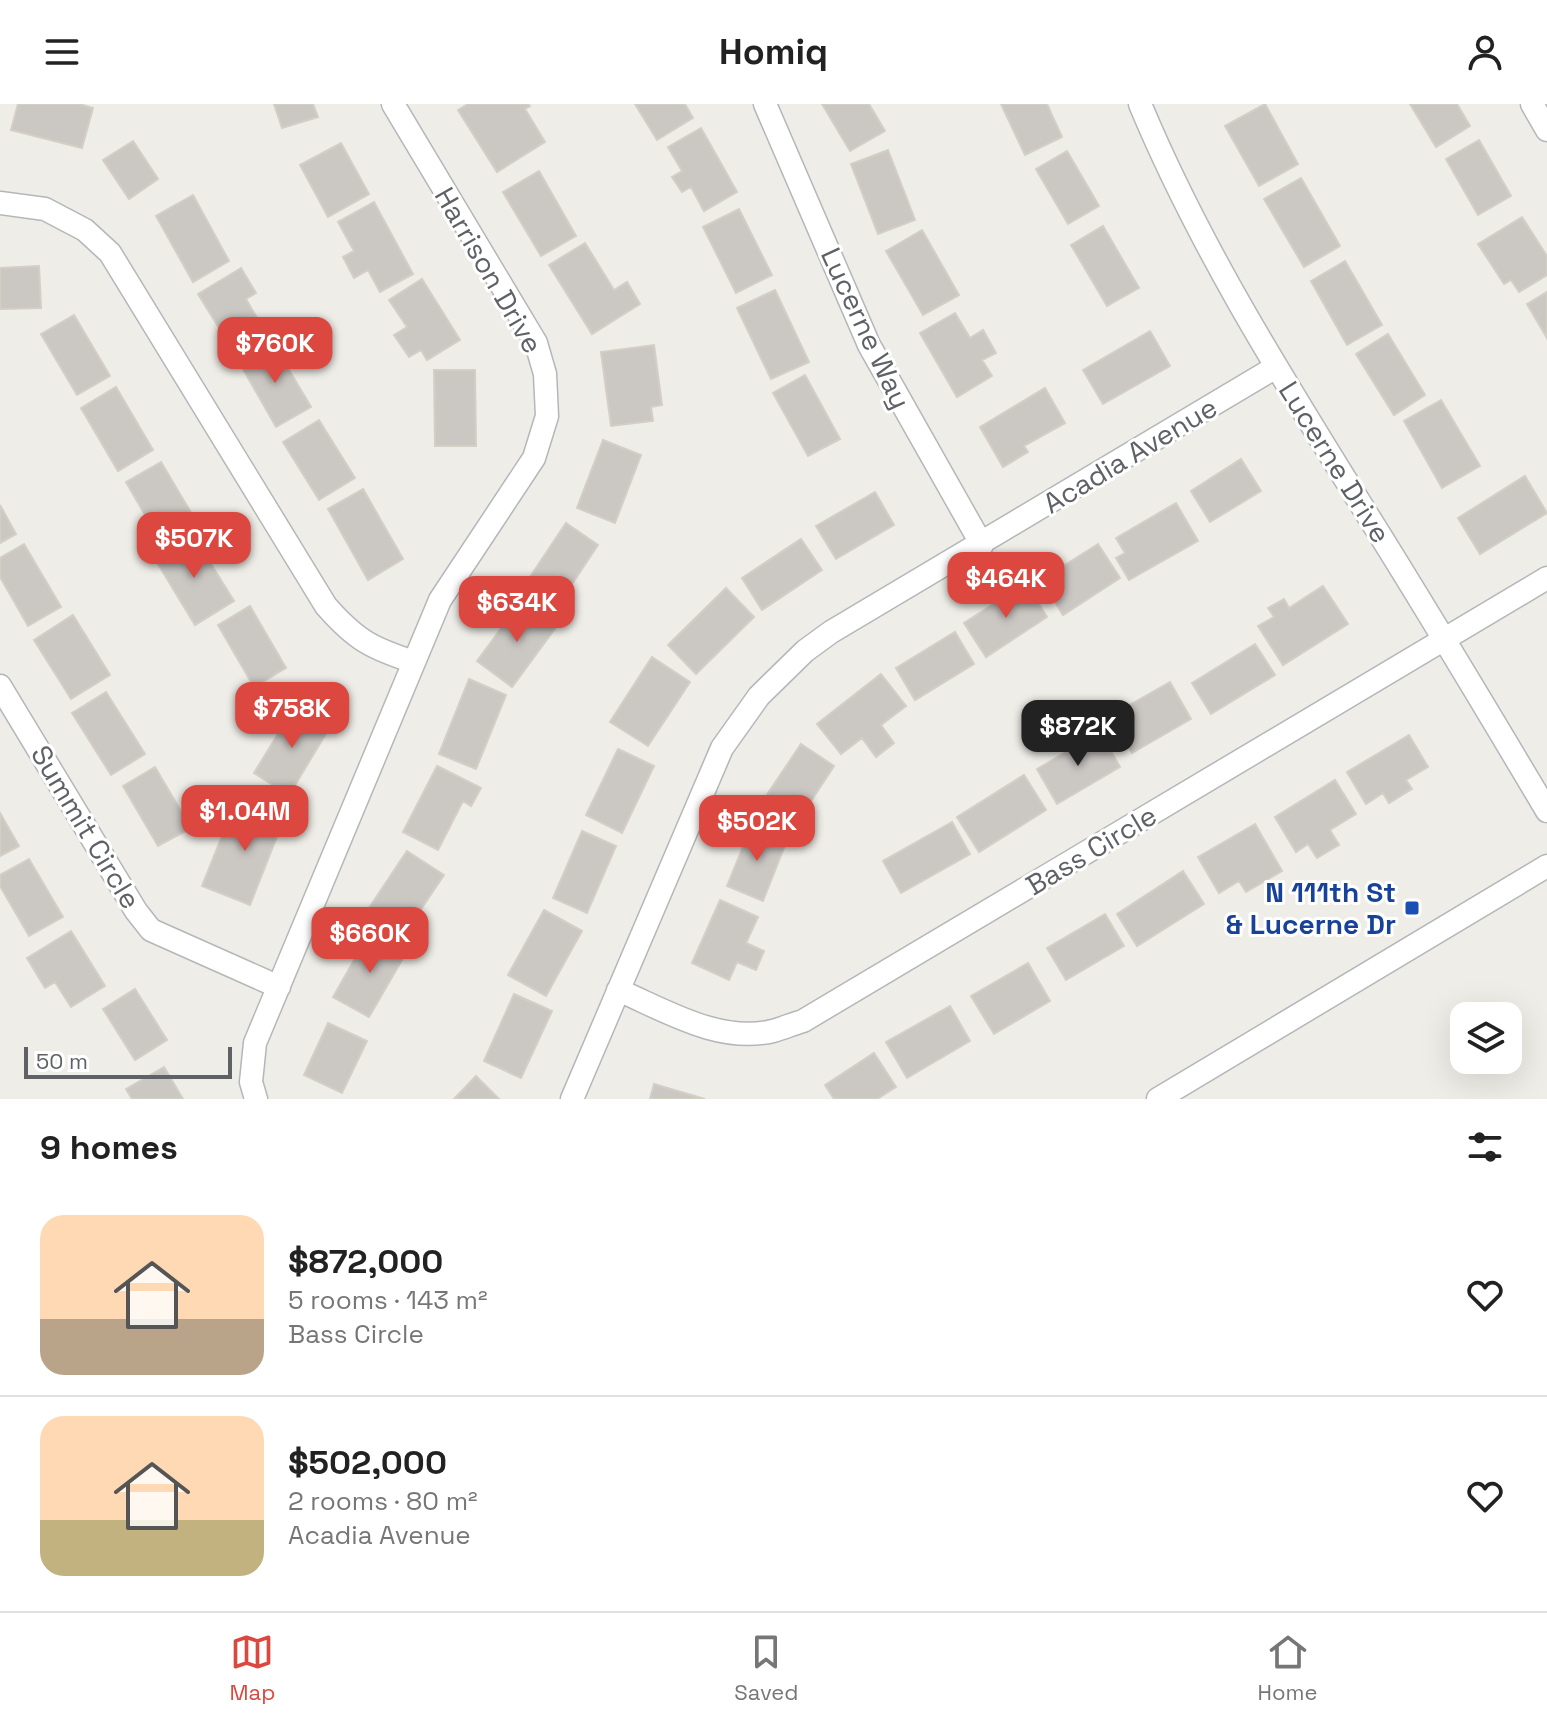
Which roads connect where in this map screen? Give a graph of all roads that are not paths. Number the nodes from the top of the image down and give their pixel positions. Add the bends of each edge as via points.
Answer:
1 (393, 104) edge
2 (765, 104) edge
3 (1140, 104) edge
4 (1532, 104) edge
5 (1547, 130) edge
6 (0, 203) edge
7 (1276, 367) junction
8 (982, 545) junction
9 (1547, 578) edge
10 (1445, 640) junction
11 (414, 662) junction
12 (0, 686) edge
13 (1547, 811) edge
14 (1547, 866) edge
15 (279, 987) junction
16 (618, 990) junction
17 (256, 1099) edge
18 (572, 1099) edge
19 (1158, 1099) edge

1 - 11 street, Harrison Drive via 536,343 545,374 547,416 534,458 440,600
2 - 8 street, Lucerne Way via 869,345
3 - 7 street, Lucerne Drive via 1230,287
4 - 5 street
6 - 11 street via 45,209 85,230 110,253 326,606 374,649
7 - 8 street, Acadia Avenue
7 - 10 street, Lucerne Drive
8 - 16 street, Acadia Avenue via 831,632 759,696 722,748
9 - 10 street, Bass Circle
10 - 13 street, Lucerne Drive
10 - 16 street, Bass Circle via 803,1021 771,1032 737,1034 705,1027
11 - 15 street, Harrison Drive
12 - 15 street, Summit Circle via 151,930
14 - 19 street
15 - 17 street, Harrison Drive via 255,1043 251,1082
16 - 18 street, Acadia Avenue

